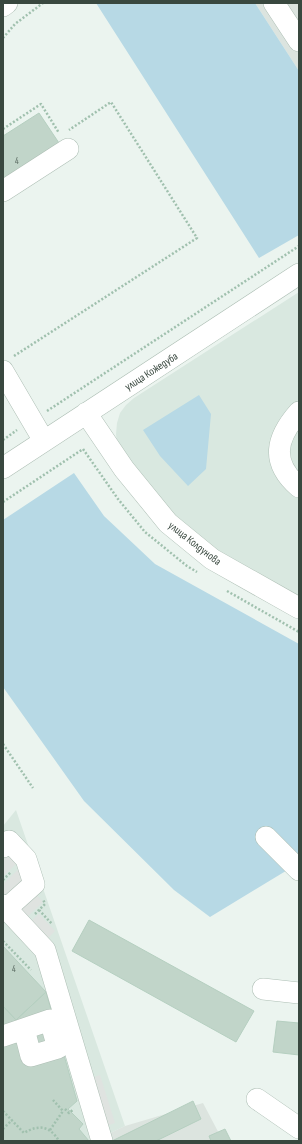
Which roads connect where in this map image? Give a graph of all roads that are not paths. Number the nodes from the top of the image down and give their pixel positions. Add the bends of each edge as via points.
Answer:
1 (7, 3) edge
2 (274, 3) edge
3 (3, 6) edge
4 (299, 41) edge
5 (64, 142) road end
6 (3, 192) edge
7 (299, 274) edge
8 (6, 365) edge
9 (299, 412) edge
10 (86, 413) junction
11 (44, 441) junction
12 (3, 468) edge
13 (299, 487) edge
14 (299, 608) edge
15 (266, 837) dead end
16 (3, 847) edge
17 (299, 870) edge
18 (5, 907) edge
19 (263, 989) dead end
20 (299, 993) edge
21 (24, 1029) dead end
22 (3, 1036) edge
23 (257, 1099) dead end
24 (299, 1128) edge
25 (102, 1141) edge

1 - 3 street
2 - 4 street
5 - 6 street
7 - 10 street, улица Кожедуба
8 - 11 street via 31,421
9 - 13 street via 285,431 280,442 279,454 285,473
10 - 11 street, улица Кожедуба
10 - 14 street, улица Колдунова via 124,469 168,523 212,559
11 - 12 street, улица Кожедуба
15 - 17 street
16 - 18 street via 9,841 26,859 34,884
18 - 25 street via 44,950
19 - 20 street
21 - 22 street
23 - 24 street

